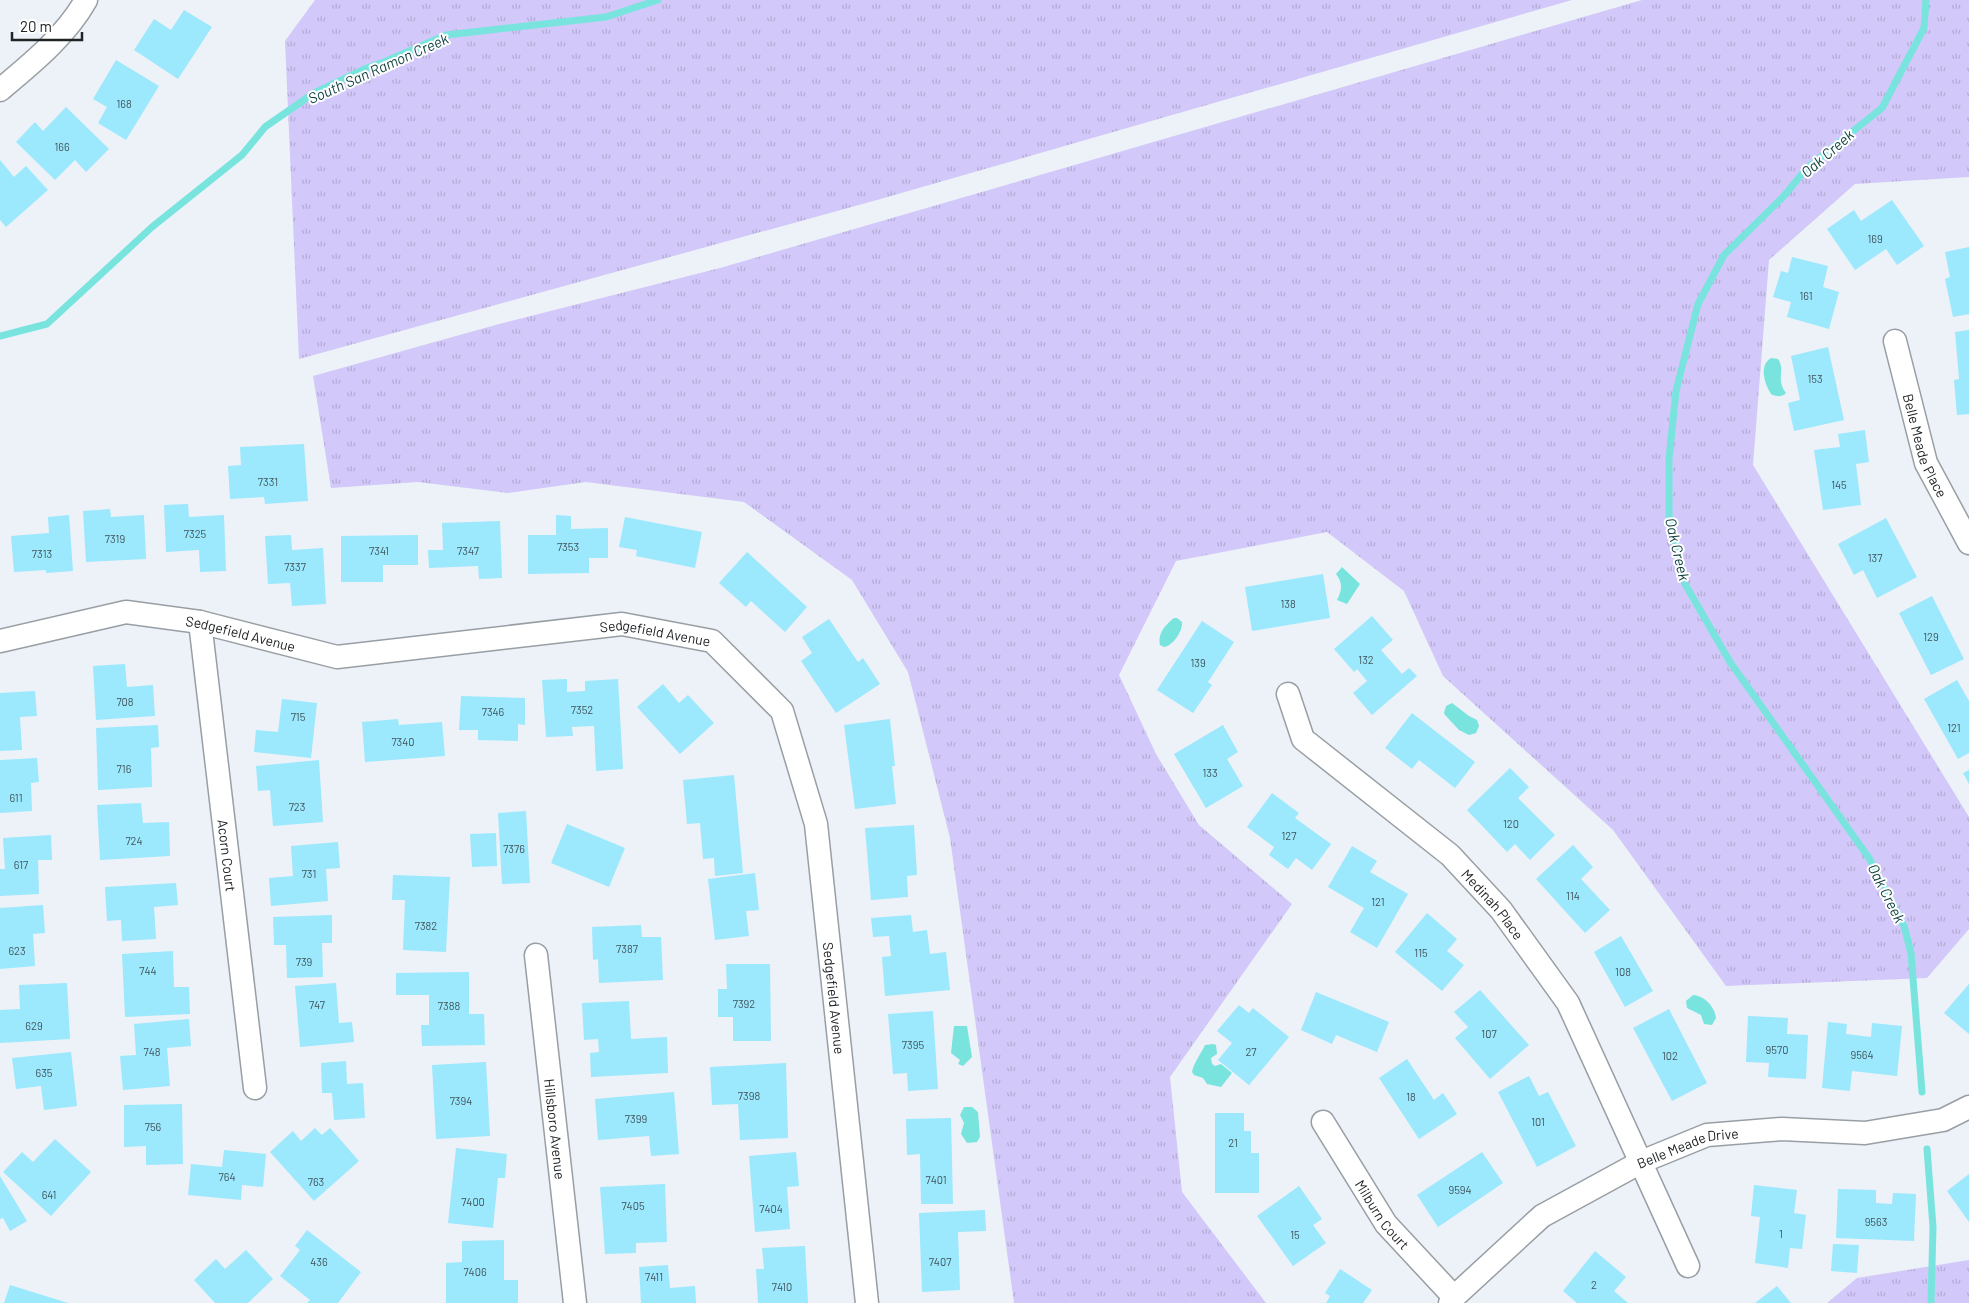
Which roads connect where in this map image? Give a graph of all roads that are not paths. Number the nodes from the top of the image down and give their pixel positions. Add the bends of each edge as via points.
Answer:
1 (86, 0) edge
2 (0, 90) edge
3 (1895, 341) dead end
4 (1969, 543) edge
5 (200, 622) junction
6 (0, 641) edge
7 (1288, 694) dead end
8 (536, 955) dead end
9 (255, 1088) dead end
10 (1969, 1107) edge
11 (1323, 1122) dead end
12 (1641, 1162) junction
13 (1688, 1266) dead end
14 (1452, 1300) edge
15 (574, 1303) edge
16 (867, 1303) edge

1 - 2 street via 77,17 35,61
3 - 4 street, Belle Meade Place via 1926,463
5 - 6 street, Sedgefield Avenue via 126,612
5 - 9 street, Acorn Court
5 - 16 street, Sedgefield Avenue via 337,657 622,624 712,641 782,711 816,824
7 - 12 street, Medinah Place via 1303,739 1450,855 1501,910 1568,1003
8 - 15 street, Hillsboro Avenue
10 - 12 street, Belle Meade Drive via 1942,1120 1866,1133 1782,1129 1707,1135
11 - 14 street, Milburn Court via 1386,1224
12 - 13 street, Medinah Place
12 - 14 street, Belle Meade Drive via 1542,1216

